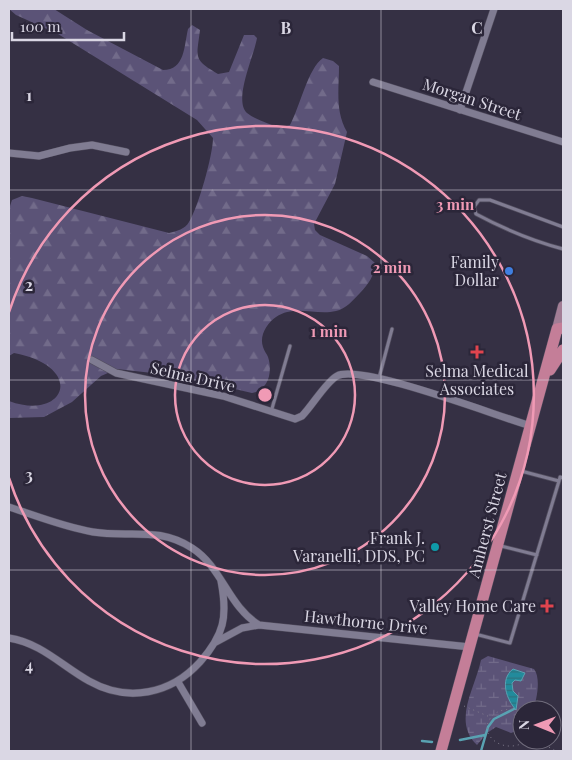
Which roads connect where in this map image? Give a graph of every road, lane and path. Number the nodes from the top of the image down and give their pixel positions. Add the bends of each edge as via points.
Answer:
1 (494, 9) edge
2 (373, 82) dead end
3 (460, 110) junction
4 (563, 142) edge
5 (126, 152) dead end
6 (9, 153) edge
7 (563, 227) edge
8 (563, 248) edge
9 (563, 306) edge
10 (560, 328) edge
11 (392, 329) dead end
12 (290, 346) dead end
13 (563, 350) edge
14 (92, 360) dead end
15 (378, 378) junction
16 (544, 380) junction
17 (271, 412) junction
18 (531, 426) junction
19 (519, 470) junction
20 (561, 479) edge
21 (556, 490) junction
22 (563, 491) edge
23 (9, 507) edge
24 (498, 545) junction
25 (537, 555) junction
26 (221, 581) junction
27 (259, 625) junction
28 (474, 634) junction
29 (9, 638) edge
30 (216, 642) junction
31 (470, 647) junction
32 (178, 682) junction
33 (462, 706) dead end
34 (512, 710) edge
35 (490, 717) junction
36 (202, 723) dead end
37 (512, 746) edge
38 (441, 751) edge

1 - 3 street
2 - 3 street, Morgan Street
3 - 4 street, Morgan Street
5 - 6 street via 92,145 39,156
7 - 8 lane via 490,200 479,200 474,207 476,214 491,222
9 - 10 street, Amherst Street
10 - 16 main road, Amherst Street
11 - 15 lane
12 - 17 lane
13 - 16 main road
14 - 17 street, Selma Drive via 116,373 223,396
15 - 17 street, Selma Drive via 342,374 332,379 300,417
15 - 18 street, Selma Drive
16 - 18 main road, Amherst Street
18 - 19 main road, Amherst Street
19 - 20 lane
19 - 24 main road, Amherst Street
20 - 21 lane
21 - 22 lane
21 - 25 lane
23 - 26 street, Hawthorne Drive via 95,532 169,536 201,554
24 - 25 lane
24 - 28 main road, Amherst Street
25 - 28 lane via 510,643
26 - 27 street, Hawthorne Drive via 244,614
26 - 30 street, Hawthorne Drive via 225,608
27 - 30 street, Hawthorne Drive via 242,628
27 - 31 street, Hawthorne Drive
28 - 31 main road, Amherst Street
29 - 32 street, Hawthorne Drive via 42,650 88,681 107,689 153,691
30 - 32 street, Hawthorne Drive
31 - 38 main road, Amherst Street
32 - 36 street
33 - 35 path
34 - 35 path
35 - 37 path via 488,733 495,742

